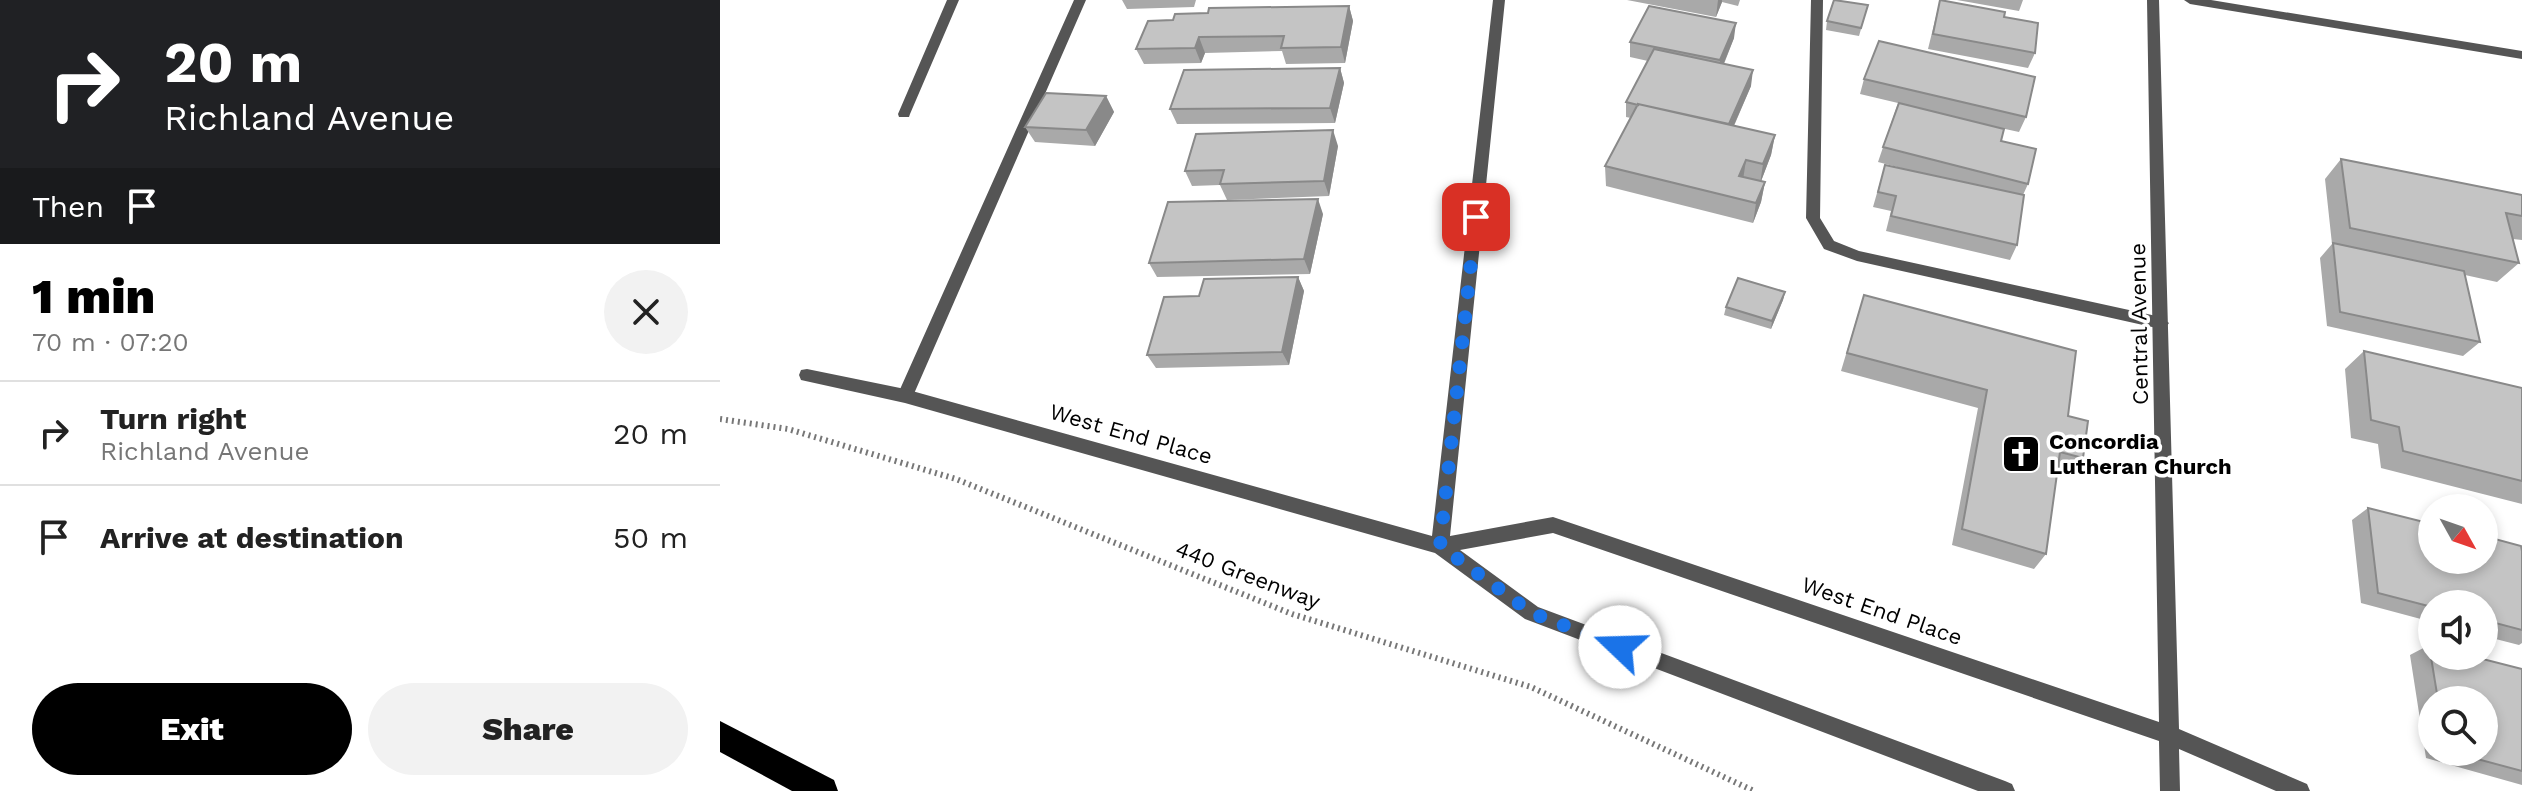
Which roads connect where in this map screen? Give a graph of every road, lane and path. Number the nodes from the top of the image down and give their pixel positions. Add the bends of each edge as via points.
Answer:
1 (953, 0) edge
2 (1080, 0) edge
3 (1499, 0) edge
4 (1817, 0) edge
5 (2153, 0) edge
6 (2190, 0) edge
7 (2522, 55) edge
8 (904, 114) dead end
9 (2161, 323) junction
10 (807, 375) dead end
11 (905, 396) junction
12 (720, 419) edge
13 (1440, 546) junction
14 (2169, 735) junction
15 (720, 736) edge
16 (823, 791) edge
17 (1754, 791) edge
18 (2005, 791) edge
19 (2170, 791) edge
20 (2300, 791) edge

1 - 8 street
2 - 11 street
3 - 13 street
4 - 9 street via 1813,218 1829,245 1857,256
5 - 9 street, Central Avenue
6 - 7 street
9 - 14 street, Central Avenue
10 - 11 street, West End Place
11 - 13 street, West End Place
12 - 17 path, 440 Greenway via 788,429 956,479 1292,614 1531,687
13 - 14 street, West End Place via 1553,525
13 - 18 street, West End Place via 1532,613
14 - 19 street, Central Avenue
14 - 20 street, West End Place
15 - 16 highway

